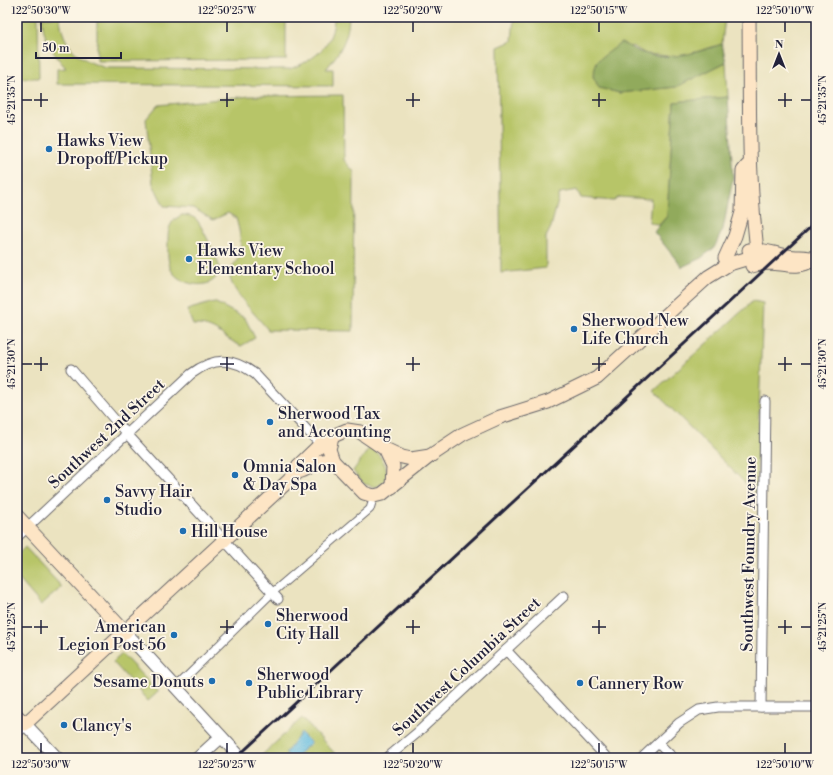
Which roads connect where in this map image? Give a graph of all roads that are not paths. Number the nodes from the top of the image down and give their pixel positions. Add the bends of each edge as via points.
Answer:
1 (749, 17) edge
2 (751, 159) junction
3 (757, 250) junction
4 (725, 258) junction
5 (815, 258) edge
6 (759, 264) junction
7 (696, 288) junction
8 (70, 369) dead end
9 (765, 401) dead end
10 (126, 434) junction
11 (332, 438) junction
12 (320, 444) junction
13 (385, 449) junction
14 (430, 456) junction
15 (333, 461) junction
16 (298, 472) junction
17 (392, 487) junction
18 (374, 496) junction
19 (17, 516) edge
20 (27, 527) junction
21 (17, 537) edge
22 (224, 540) junction
23 (276, 595) junction
24 (564, 596) dead end
25 (124, 632) junction
26 (506, 650) junction
27 (175, 688) junction
28 (761, 707) junction
29 (816, 707) edge
30 (20, 724) edge
31 (221, 737) junction
32 (658, 743) junction
33 (57, 758) edge
34 (198, 758) edge
35 (241, 758) edge
36 (387, 758) edge
37 (607, 758) edge
38 (642, 758) edge
39 (673, 758) edge

1 - 2 main road
2 - 3 main road
2 - 4 main road via 743,171 740,218
3 - 4 main road
3 - 5 main road
3 - 6 main road
3 - 7 main road via 749,258 717,270
4 - 7 main road via 699,274
5 - 6 main road via 806,265
6 - 7 main road via 730,272 708,287
7 - 14 main road via 597,378 548,402 500,417 469,431
8 - 10 street
9 - 28 street, Southwest Foundry Avenue
10 - 12 street, Southwest 2nd Street via 196,371 210,362 222,361 234,362 255,374
10 - 20 street, Southwest 2nd Street
10 - 22 street
11 - 12 main road
11 - 13 main road via 344,431 356,431
11 - 15 main road via 329,448
12 - 16 main road via 298,466
13 - 14 main road via 407,458
13 - 17 main road via 393,466
14 - 17 main road
15 - 16 main road via 319,461
15 - 18 main road via 364,493
16 - 22 main road
17 - 18 main road
18 - 23 street via 370,510
19 - 20 main road
20 - 21 street, Southwest 2nd Street
20 - 25 main road
22 - 23 street
22 - 25 main road
23 - 27 street
24 - 26 street, Southwest Columbia Street
25 - 27 street
25 - 30 main road
26 - 36 street, Southwest Columbia Street
26 - 37 street
27 - 31 street
28 - 29 street
28 - 32 street via 718,707 699,710 679,723
30 - 33 street
31 - 34 street
31 - 35 street
32 - 38 street
32 - 39 street

